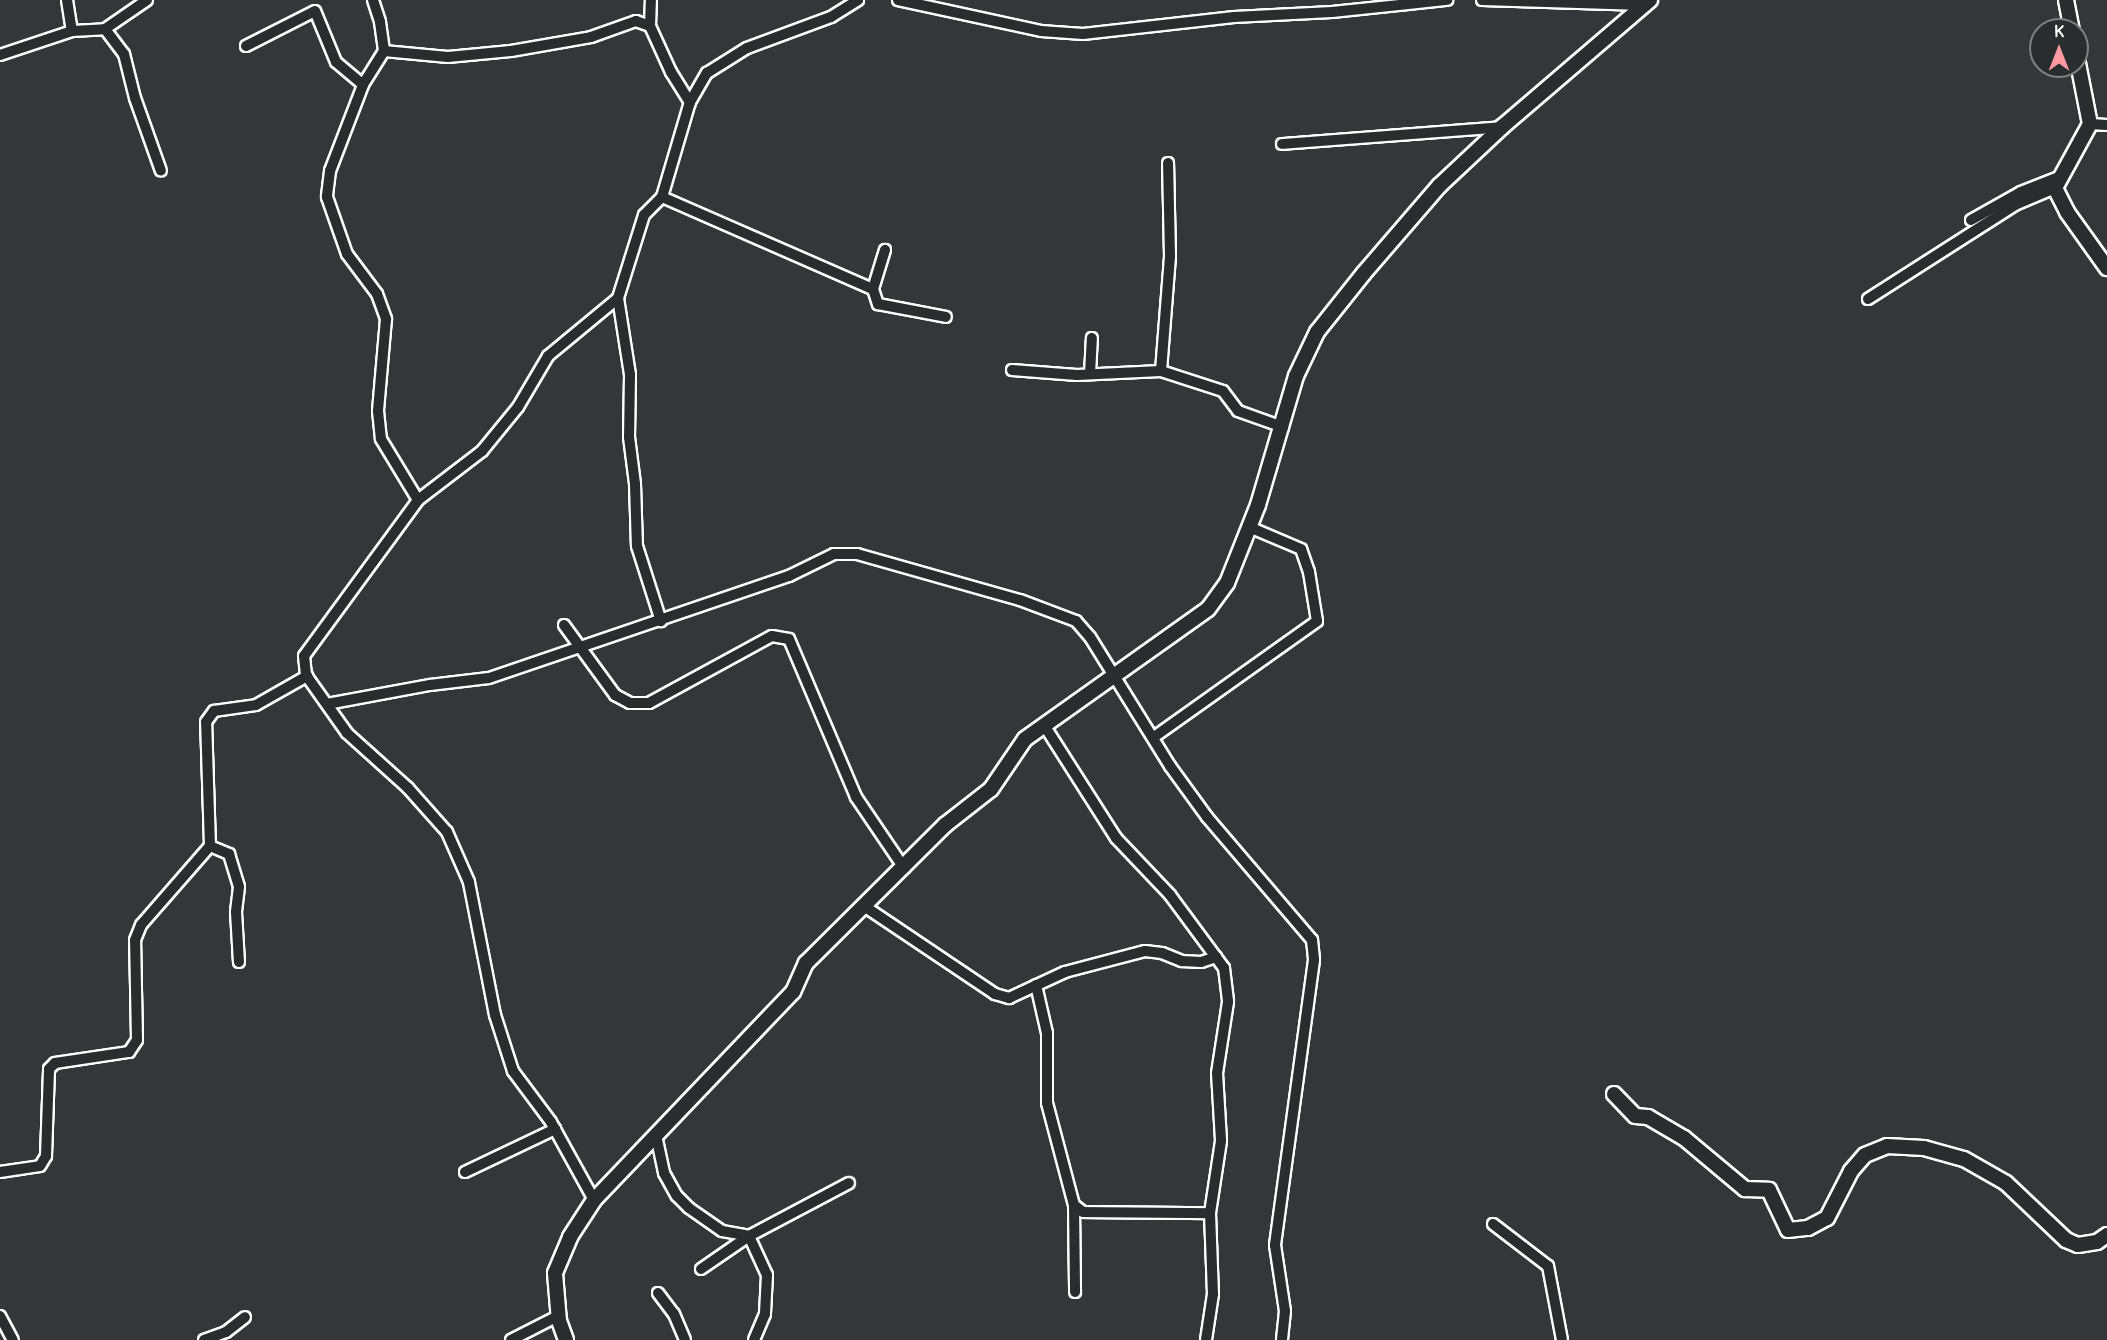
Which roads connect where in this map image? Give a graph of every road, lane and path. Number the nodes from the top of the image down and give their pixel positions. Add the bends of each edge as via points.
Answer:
1 (67, 0) edge
2 (147, 0) edge
3 (373, 0) edge
4 (651, 0) edge
5 (855, 0) edge
6 (898, 0) edge
7 (1447, 0) edge
8 (1482, 0) edge
9 (2066, 0) edge
10 (1537, 2) edge
11 (1612, 2) edge
12 (1646, 2) edge
13 (2070, 18) edge
14 (650, 26) junction
15 (105, 28) junction
16 (72, 31) junction
17 (246, 46) dead end
18 (384, 51) junction
19 (0, 55) edge
20 (2081, 78) edge
21 (363, 85) junction
22 (690, 102) junction
23 (2090, 124) junction
24 (2107, 125) edge
25 (1502, 127) junction
26 (1282, 144) dead end
27 (1168, 163) dead end
28 (161, 171) dead end
29 (2057, 182) junction
30 (662, 197) junction
31 (1971, 220) dead end
32 (885, 250) dead end
33 (2107, 268) edge
34 (873, 289) junction
35 (618, 298) junction
36 (1868, 299) dead end
37 (946, 317) dead end
38 (1092, 338) dead end
39 (1012, 370) dead end
40 (1161, 371) junction
41 (1090, 374) junction
42 (1283, 427) junction
43 (418, 500) junction
44 (1249, 527) junction
45 (661, 621) junction
46 (564, 625) dead end
47 (578, 648) junction
48 (307, 676) junction
49 (1114, 676) junction
50 (327, 704) junction
51 (1044, 725) junction
52 (1154, 737) junction
53 (210, 846) junction
54 (904, 868) junction
55 (864, 906) junction
56 (1216, 957) junction
57 (239, 962) dead end
58 (1036, 985) junction
59 (1614, 1094) dead end
60 (555, 1130) junction
61 (656, 1135) junction
62 (0, 1172) edge
63 (465, 1172) dead end
64 (849, 1183) dead end
65 (594, 1200) junction
66 (1074, 1205) junction
67 (1210, 1213) junction
68 (1493, 1224) dead end
69 (2107, 1235) edge
70 (749, 1236) junction
71 (701, 1269) dead end
72 (1075, 1292) dead end
73 (658, 1293) dead end
74 (0, 1316) edge
75 (558, 1316) junction
76 (245, 1317) dead end
77 (13, 1340) edge
78 (204, 1340) edge
79 (511, 1340) edge
80 (566, 1340) edge
81 (685, 1340) edge
82 (754, 1340) edge
83 (1206, 1340) edge
84 (1282, 1340) edge
85 (1562, 1340) edge

1 - 16 street
2 - 15 street
3 - 18 street
4 - 14 street
5 - 22 street via 831,17 747,48 707,73
6 - 7 street via 1041,32 1083,34
8 - 10 street
9 - 13 street
10 - 11 street
11 - 12 street
12 - 25 street
14 - 18 street via 636,21 591,37 448,57
14 - 22 street
15 - 16 street
15 - 28 street via 124,54
16 - 19 street
17 - 21 street via 315,11 336,62
18 - 21 street
20 - 23 street
21 - 43 street via 330,171 327,197 347,254 377,294 386,319 378,411 381,439
22 - 30 street
23 - 24 street
23 - 29 street
25 - 26 street
25 - 42 street via 1440,185 1317,332 1296,376
27 - 40 street via 1170,256
29 - 31 street via 2021,192
29 - 33 street via 2067,212
29 - 36 street
30 - 34 street
30 - 35 street via 644,215
32 - 34 street
34 - 37 street via 878,304
35 - 43 street via 548,356 518,407 482,451
35 - 45 street via 630,375 637,546
38 - 41 street
39 - 41 street
40 - 41 street
40 - 42 street via 1223,391 1238,411
42 - 44 street
43 - 48 street via 304,656
44 - 49 street via 1227,583 1208,609
44 - 52 street via 1301,549 1317,621
45 - 47 street
45 - 49 street via 789,576 834,554 856,554 1020,600 1076,621
46 - 47 street
47 - 50 street via 489,678
47 - 54 street via 615,695 630,703 649,704 772,636 789,639 856,797
48 - 50 street
48 - 53 street via 256,705 214,711 206,722
49 - 51 street
49 - 52 street
50 - 60 street via 347,733 408,788 447,832 469,882 495,1014 513,1071
51 - 54 street via 1025,739 991,789 945,825
51 - 56 street via 1116,838 1170,895
52 - 84 street via 1207,817 1312,940 1314,960 1275,1245 1285,1311
53 - 57 street via 229,854 238,887
53 - 62 street via 141,925 135,940 136,1040 129,1052 55,1064 49,1069 46,1156 40,1166
54 - 55 street
55 - 58 street via 995,994 1009,998
55 - 61 street via 806,963 793,992
56 - 58 street via 1202,962 1182,961 1145,951 1065,972
56 - 67 street via 1224,968 1228,1002 1217,1073 1221,1141
58 - 66 street via 1047,1033 1047,1103
59 - 69 street via 1635,1116 1648,1117 1684,1138 1745,1189 1769,1190 1788,1230 1808,1228 1827,1218 1851,1172 1865,1155 1887,1146 1924,1148 1964,1159 2007,1183 2066,1240 2078,1245 2097,1242
60 - 63 street
60 - 65 street
61 - 65 street
61 - 70 street via 664,1173 677,1196 722,1231
64 - 70 street
65 - 75 street via 570,1237 555,1273
66 - 67 street via 1083,1212
66 - 72 street
67 - 83 street via 1213,1294
68 - 85 street via 1548,1266
70 - 71 street
70 - 82 street via 767,1275 765,1314
73 - 81 street via 674,1314
74 - 77 street
75 - 79 street
75 - 80 street
76 - 78 street via 226,1332

